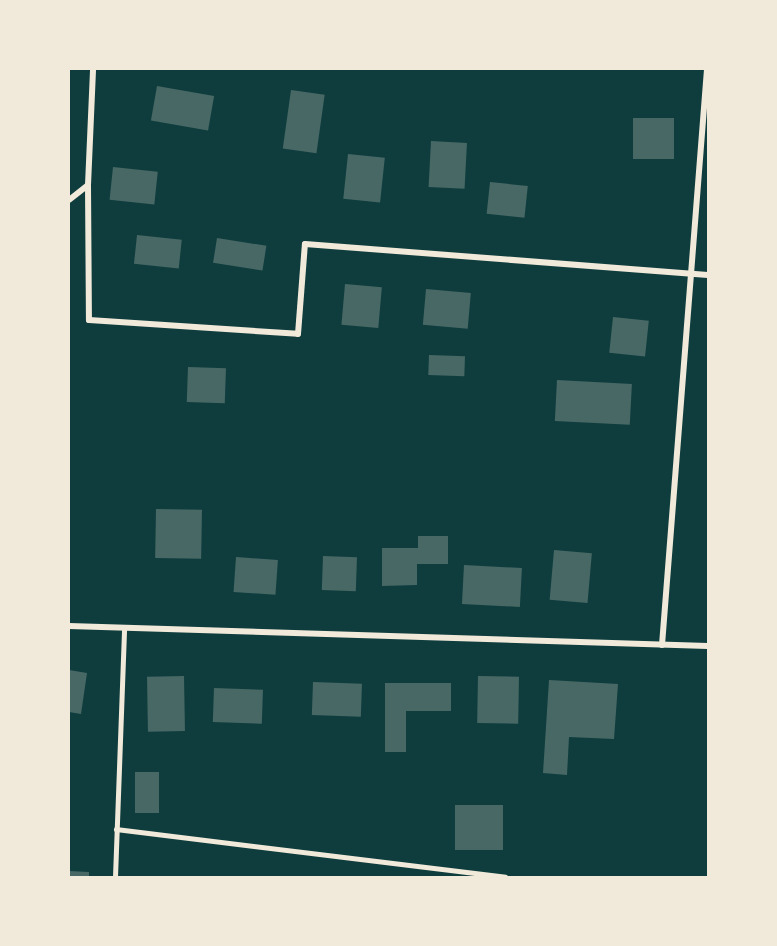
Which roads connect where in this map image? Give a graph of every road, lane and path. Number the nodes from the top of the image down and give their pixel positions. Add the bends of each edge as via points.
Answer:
1 (93, 69) edge
2 (707, 69) edge
3 (88, 185) junction
4 (69, 200) edge
5 (690, 273) junction
6 (708, 275) edge
7 (69, 626) edge
8 (124, 629) junction
9 (662, 645) junction
10 (708, 646) edge
11 (116, 829) junction
12 (115, 877) edge
13 (505, 877) edge

1 - 3 street
2 - 5 street
3 - 4 street
3 - 5 street via 89,320 298,334 305,244
5 - 6 street
5 - 9 street
7 - 8 street
8 - 9 street
8 - 11 lane
9 - 10 street
11 - 12 lane
11 - 13 lane

